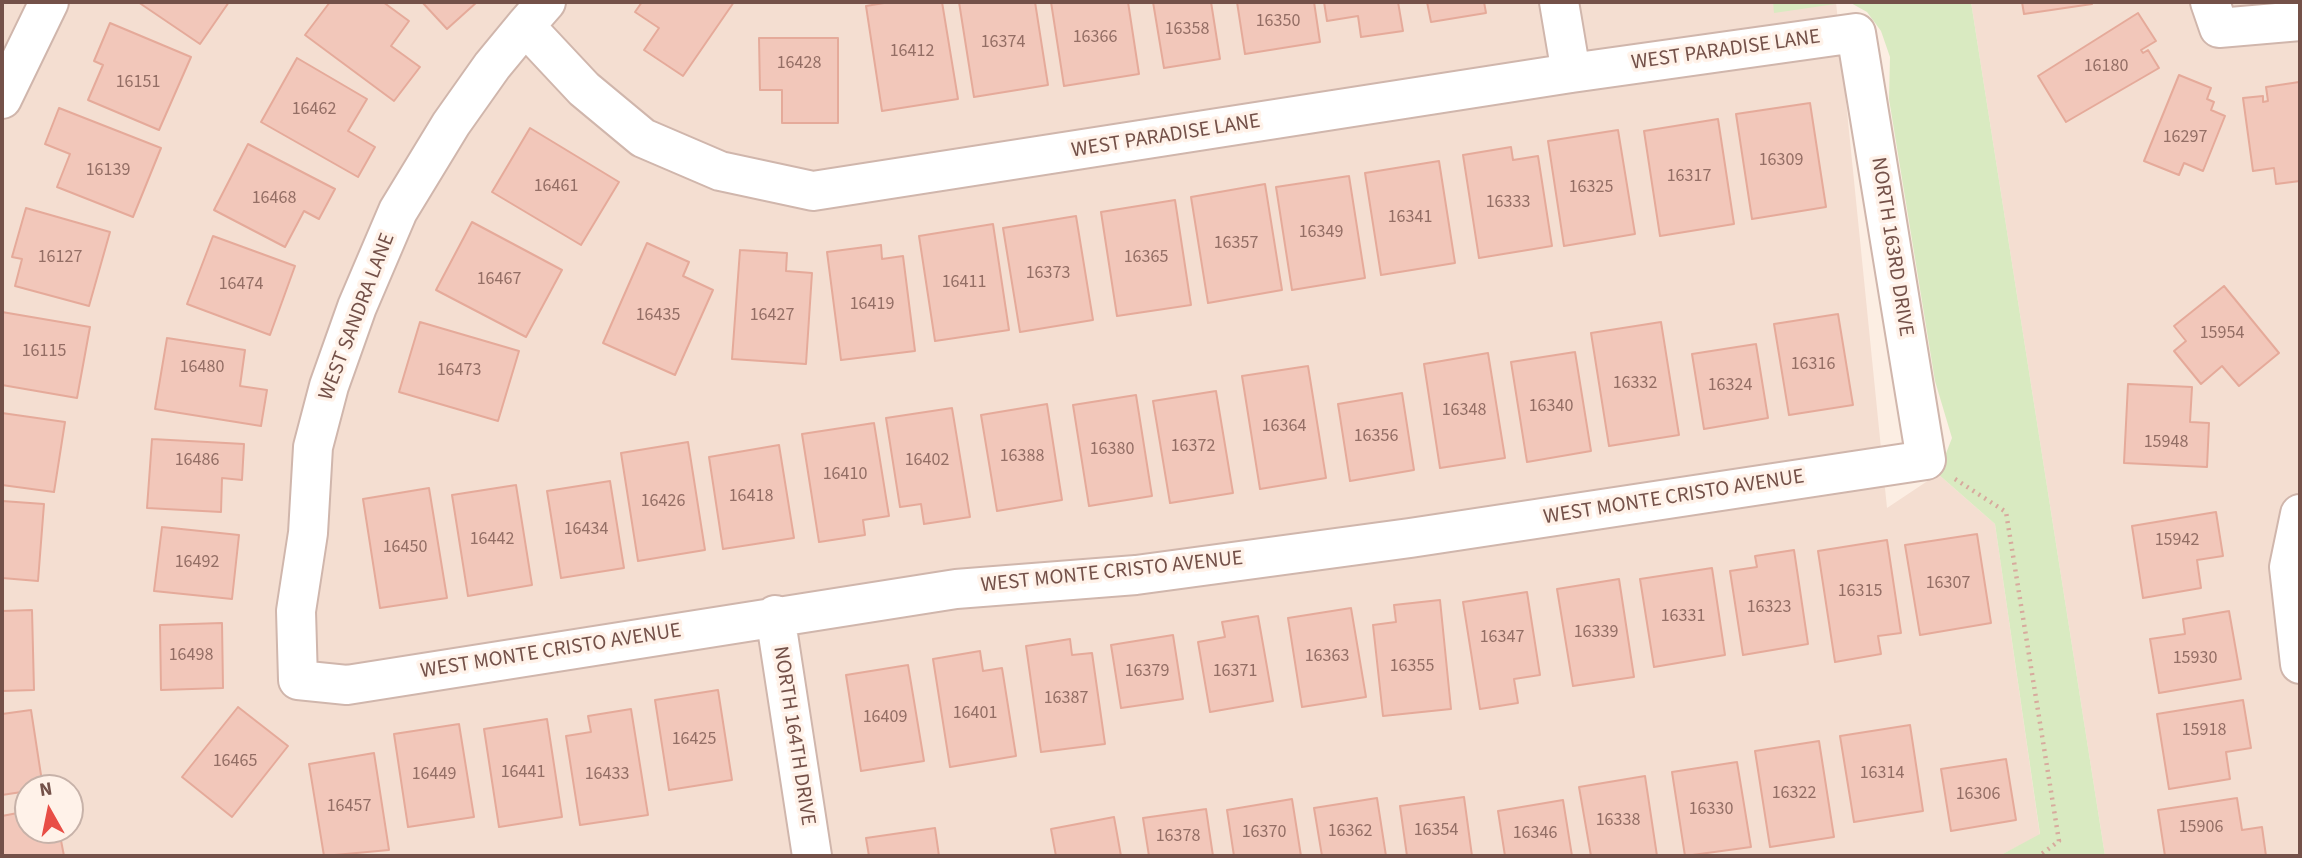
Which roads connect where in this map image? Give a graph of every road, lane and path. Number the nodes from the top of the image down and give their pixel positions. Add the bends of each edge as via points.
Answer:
1 (49, 2) edge
2 (1559, 2) edge
3 (536, 14) edge
4 (2214, 15) edge
5 (2300, 21) edge
6 (1856, 33) joint
7 (1571, 74) junction
8 (2, 99) edge
9 (1926, 460) junction
10 (2300, 514) edge
11 (775, 615) junction
12 (2300, 664) edge
13 (298, 680) joint
14 (812, 856) edge
15 (2039, 856) edge

1 - 8 street
2 - 7 street
3 - 7 street, WEST PARADISE LANE via 584,89 643,138 720,171 813,191
3 - 13 street, WEST SANDRA LANE via 451,124 398,211 357,307 313,447 308,533 296,611
4 - 5 street
6 - 7 street, WEST PARADISE LANE
6 - 9 street, NORTH 163RD DRIVE
9 - 11 street, WEST MONTE CRISTO AVENUE via 1191,567 956,589
9 - 15 path via 2007,512 2059,841
10 - 12 street via 2289,567
11 - 13 street, WEST MONTE CRISTO AVENUE via 347,685
11 - 14 street, NORTH 164TH DRIVE

